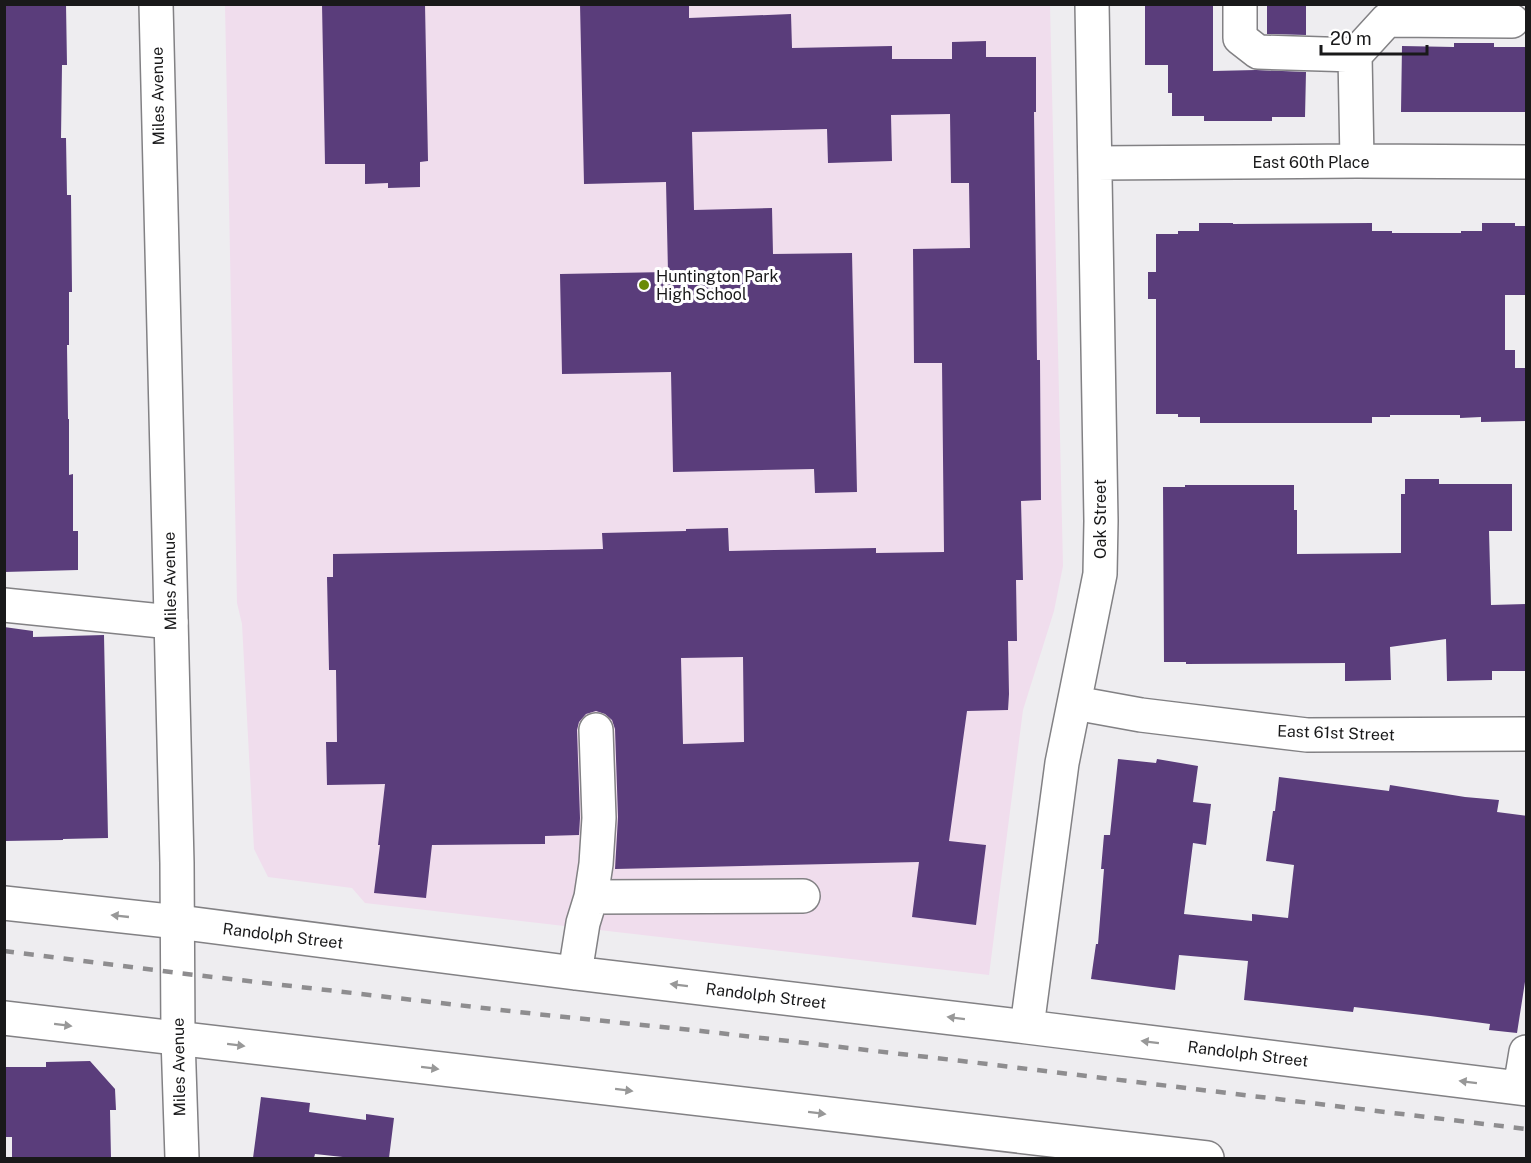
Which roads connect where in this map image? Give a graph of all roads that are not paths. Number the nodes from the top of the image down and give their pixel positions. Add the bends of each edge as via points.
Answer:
1 (156, 4) edge
2 (1092, 4) edge
3 (1240, 4) edge
4 (1512, 21) dead end
5 (1355, 55) junction
6 (1357, 161) junction
7 (1527, 162) edge
8 (1096, 163) junction
9 (4, 605) edge
10 (171, 622) junction
11 (1075, 703) junction
12 (597, 730) dead end
13 (1527, 735) edge
14 (803, 896) dead end
15 (591, 897) junction
16 (4, 903) edge
17 (178, 922) junction
18 (575, 973) junction
19 (4, 1018) edge
20 (1027, 1027) junction
21 (178, 1038) junction
22 (1527, 1052) edge
23 (1523, 1089) edge
24 (182, 1158) edge
25 (1207, 1158) edge

1 - 10 street, Miles Avenue
2 - 8 street, Oak Street
3 - 5 street via 1240,38 1258,52
4 - 5 street via 1387,20
5 - 6 street
6 - 7 street, East 60th Place
6 - 8 street, East 60th Place
8 - 11 street, Oak Street via 1100,574
9 - 10 street
10 - 17 street, Miles Avenue
11 - 13 street, East 61st Street via 1306,735
11 - 20 street, Oak Street via 1062,763
12 - 15 street via 599,818
14 - 15 street
15 - 18 street
17 -> 16 street, Randolph Street
17 - 18 street, Randolph Street
17 - 21 street, Miles Avenue
20 -> 18 street, Randolph Street
19 -> 21 street
23 -> 20 street, Randolph Street
21 - 24 street, Miles Avenue
21 -> 25 street
22 - 23 street

